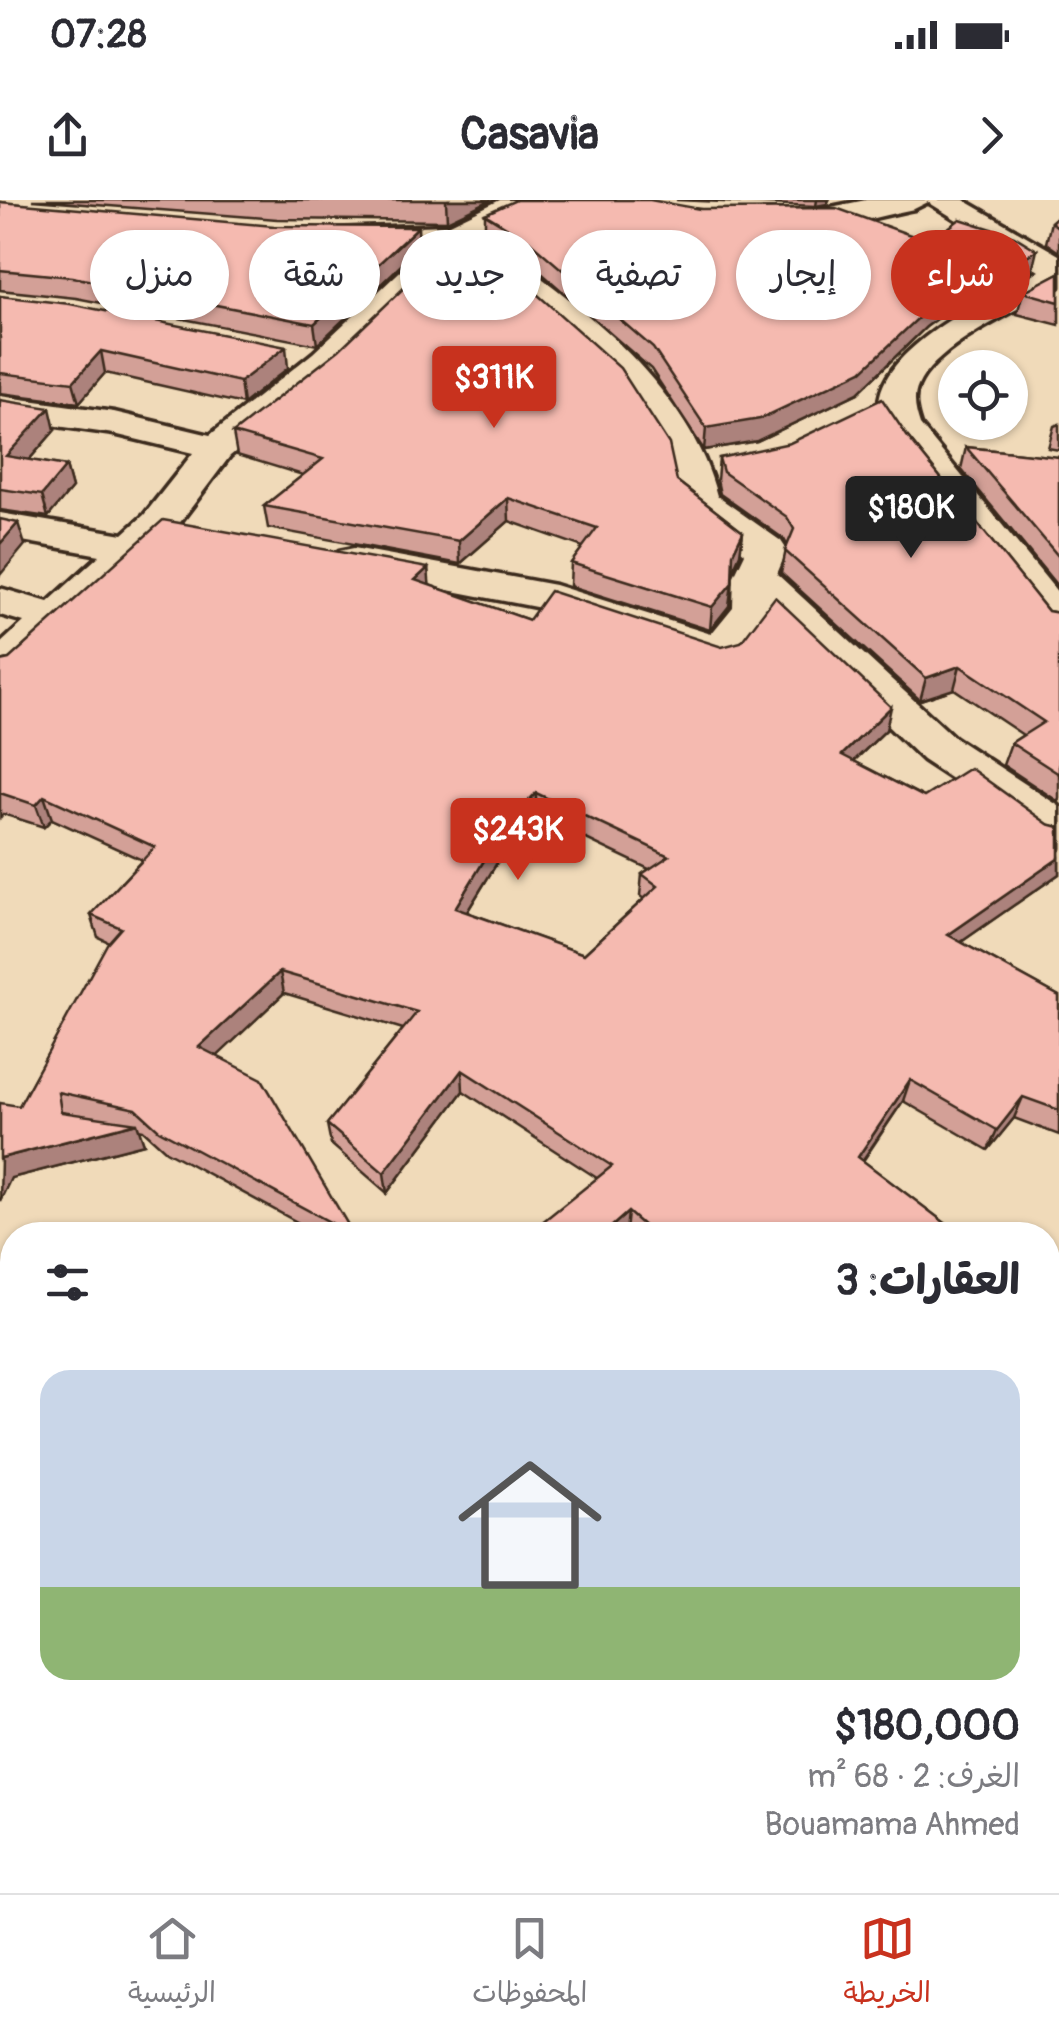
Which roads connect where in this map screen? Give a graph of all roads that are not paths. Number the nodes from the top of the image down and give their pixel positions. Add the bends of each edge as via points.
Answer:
1 (526, 200) edge
2 (914, 200) edge
3 (955, 204) edge
4 (738, 218) edge
5 (462, 230) edge
6 (1059, 271) edge
7 (400, 282) edge
8 (541, 295) edge
9 (0, 407) edge
10 (217, 448) junction
11 (918, 448) junction
12 (965, 453) edge
13 (734, 464) edge
14 (690, 465) junction
15 (0, 525) edge
16 (162, 534) junction
17 (308, 552) edge
18 (755, 576) junction
19 (0, 601) edge
20 (53, 617) junction
21 (1059, 622) edge
22 (0, 668) edge
23 (1059, 831) edge

1 - 5 street
2 - 4 street via 816,218
3 - 6 street via 1010,223
6 - 11 street via 941,343 882,400 896,408
7 - 10 street via 308,358
8 - 14 street via 636,380
9 - 10 street via 114,423
10 - 16 street
11 - 12 street
11 - 21 street
13 - 14 street
14 - 18 street via 698,501 767,550
15 - 16 street
16 - 20 street
17 - 18 street via 555,598 720,652 754,608
18 - 23 street via 939,748
19 - 20 street
20 - 22 street

